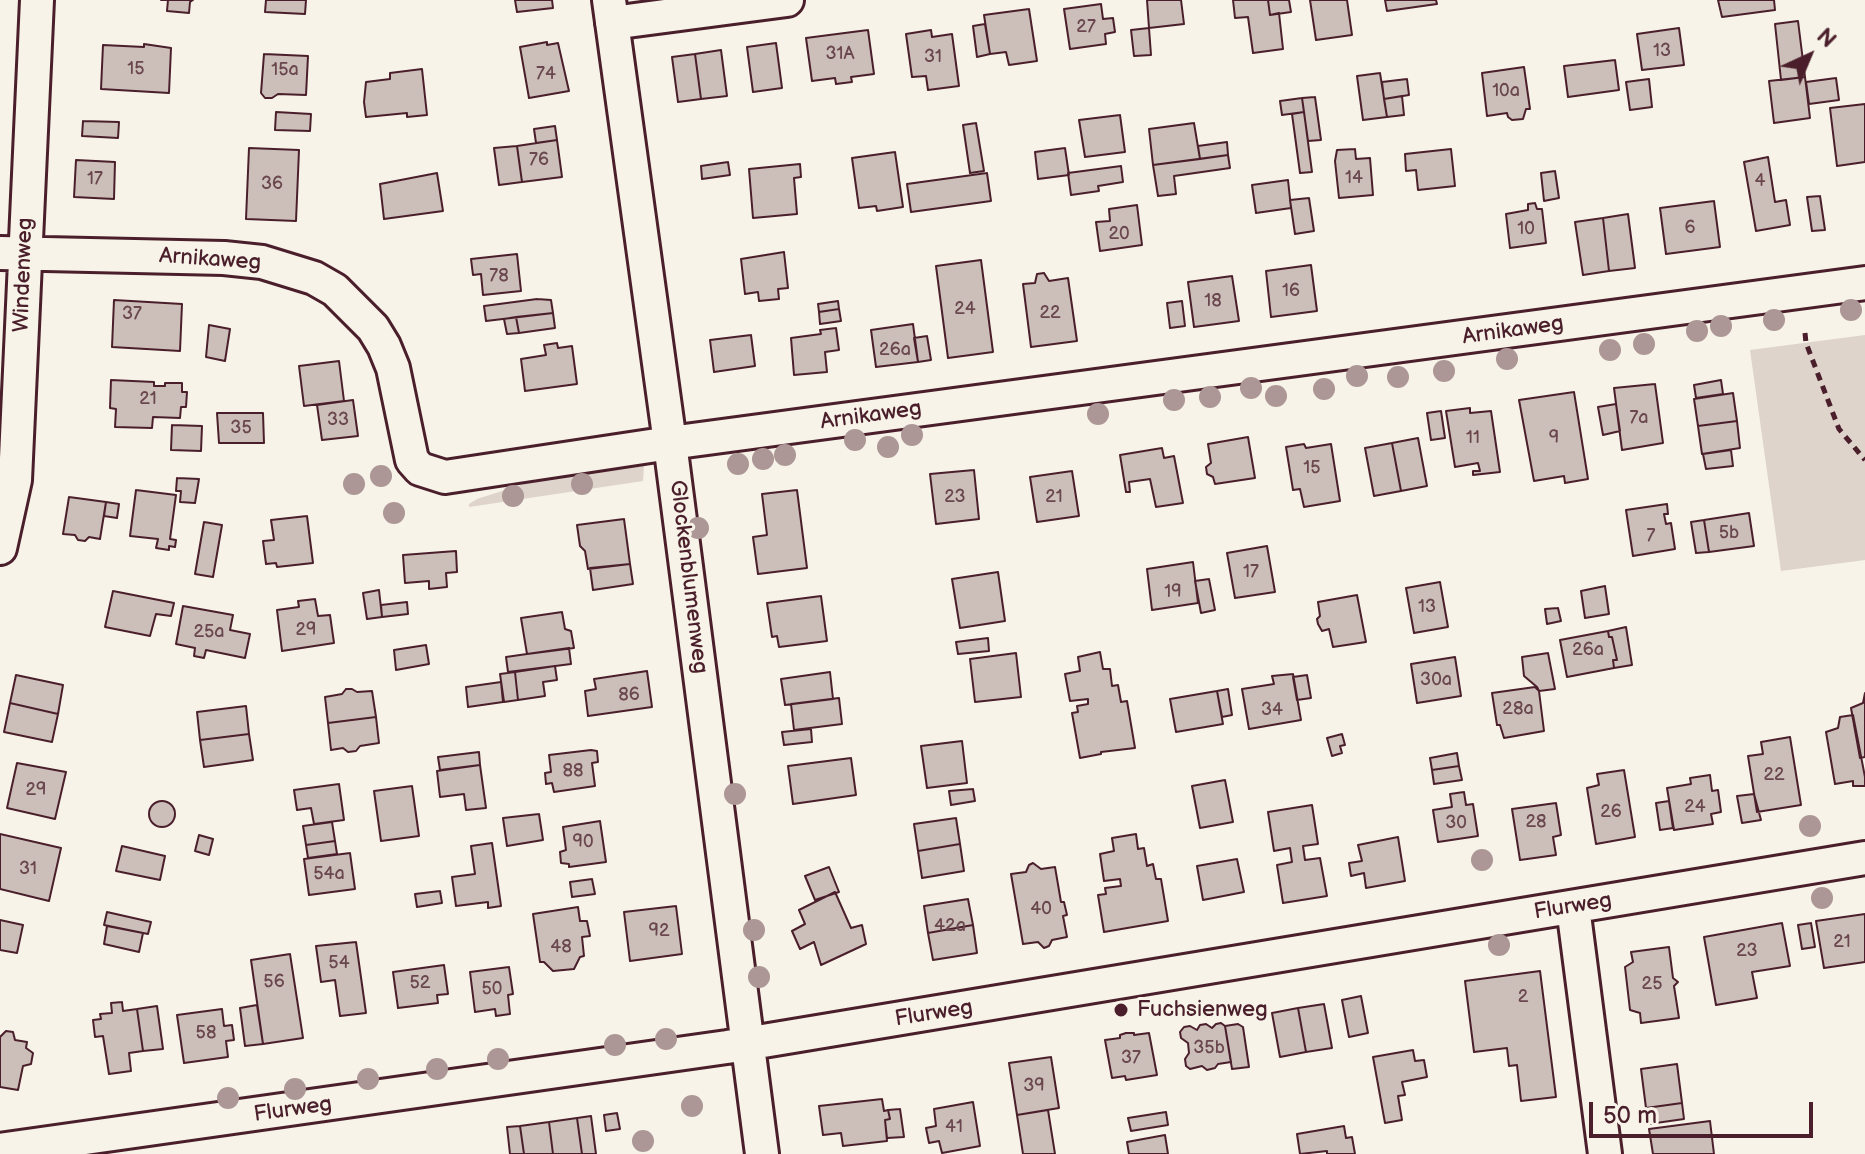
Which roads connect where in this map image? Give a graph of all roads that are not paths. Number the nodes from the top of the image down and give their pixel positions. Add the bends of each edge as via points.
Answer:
1 (37, 0) edge
2 (787, 0) edge
3 (610, 12) edge
4 (12, 253) edge
5 (1865, 283) edge
6 (670, 443) junction
7 (0, 548) edge
8 (1865, 858) edge
9 (1573, 907) junction
10 (748, 1044) junction
11 (174, 1140) edge
12 (0, 1150) edge
13 (762, 1154) edge
14 (1605, 1154) edge

1 - 4 street, Windenweg
2 - 3 street
3 - 6 street, Glockenblumenweg
4 - 6 street, Arnikaweg via 224,258 262,262 314,278 356,310 384,346 412,460 431,475
4 - 7 street, Windenweg via 15,480
5 - 6 street, Arnikaweg
6 - 10 street, Glockenblumenweg
8 - 9 street, Flurweg
9 - 10 street, Flurweg
9 - 14 street
10 - 11 street, Flurweg
10 - 13 street, Glockenblumenweg
11 - 12 street, Flurweg

